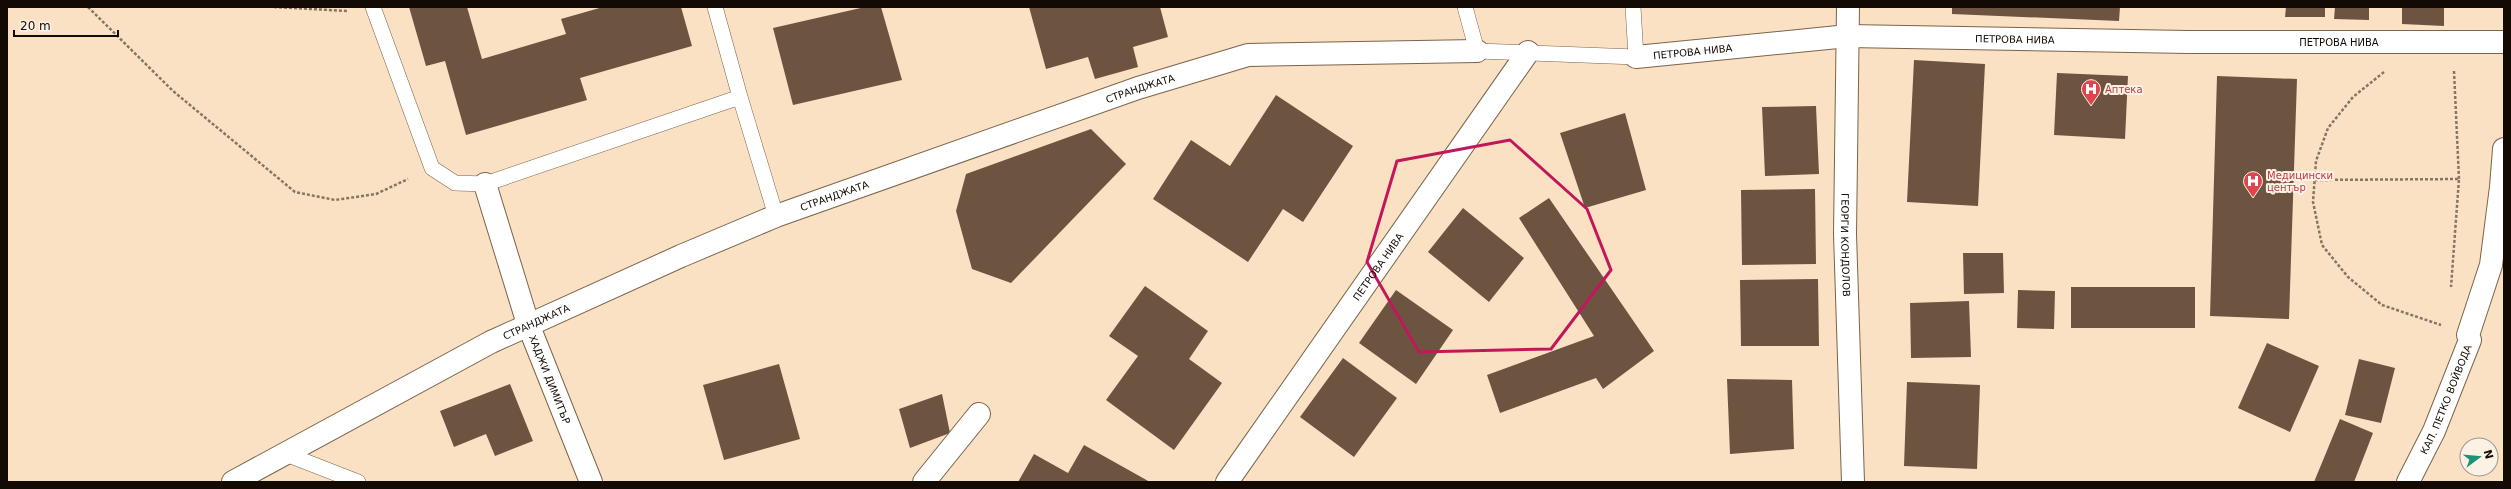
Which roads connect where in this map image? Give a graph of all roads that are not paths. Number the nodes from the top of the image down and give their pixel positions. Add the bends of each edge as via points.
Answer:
1 (715, 7) edge
2 (1465, 7) edge
3 (1633, 7) edge
4 (1848, 7) edge
5 (374, 10) edge
6 (1848, 36) junction
7 (2504, 42) edge
8 (1477, 51) junction
9 (1528, 52) junction
10 (1636, 57) junction
11 (740, 97) junction
12 (2504, 149) edge
13 (485, 184) junction
14 (776, 216) junction
15 (528, 324) junction
16 (979, 414) dead end
17 (286, 454) junction
18 (234, 482) edge
19 (358, 482) edge
20 (591, 482) edge
21 (924, 482) edge
22 (1227, 482) edge
23 (1853, 482) edge
24 (2408, 482) edge

1 - 11 lane
2 - 8 lane
3 - 10 lane
4 - 6 street, ГЕОРГИ КОНДОЛОВ
5 - 13 lane via 432,168 455,183
6 - 7 street, ПЕТРОВА НИВА via 2188,42
6 - 10 street, ПЕТРОВА НИВА
6 - 23 street, ГЕОРГИ КОНДОЛОВ via 1845,234
8 - 9 lane, ПЕТРОВА НИВА
8 - 14 street, СТРАНДЖАТА via 1248,55 1138,88
9 - 10 lane, ПЕТРОВА НИВА
9 - 22 street, ПЕТРОВА НИВА
11 - 13 lane
11 - 14 lane
12 - 24 street, КАП. ПЕТКО ВОЙВОДА via 2502,187 2491,265 2468,335 2470,340 2434,431
13 - 15 street, ХАДЖИ ДИМИТЪР
14 - 15 street, СТРАНДЖАТА
15 - 17 street, СТРАНДЖАТА
15 - 20 street, ХАДЖИ ДИМИТЪР
16 - 21 street
17 - 18 street, СТРАНДЖАТА
17 - 19 lane

